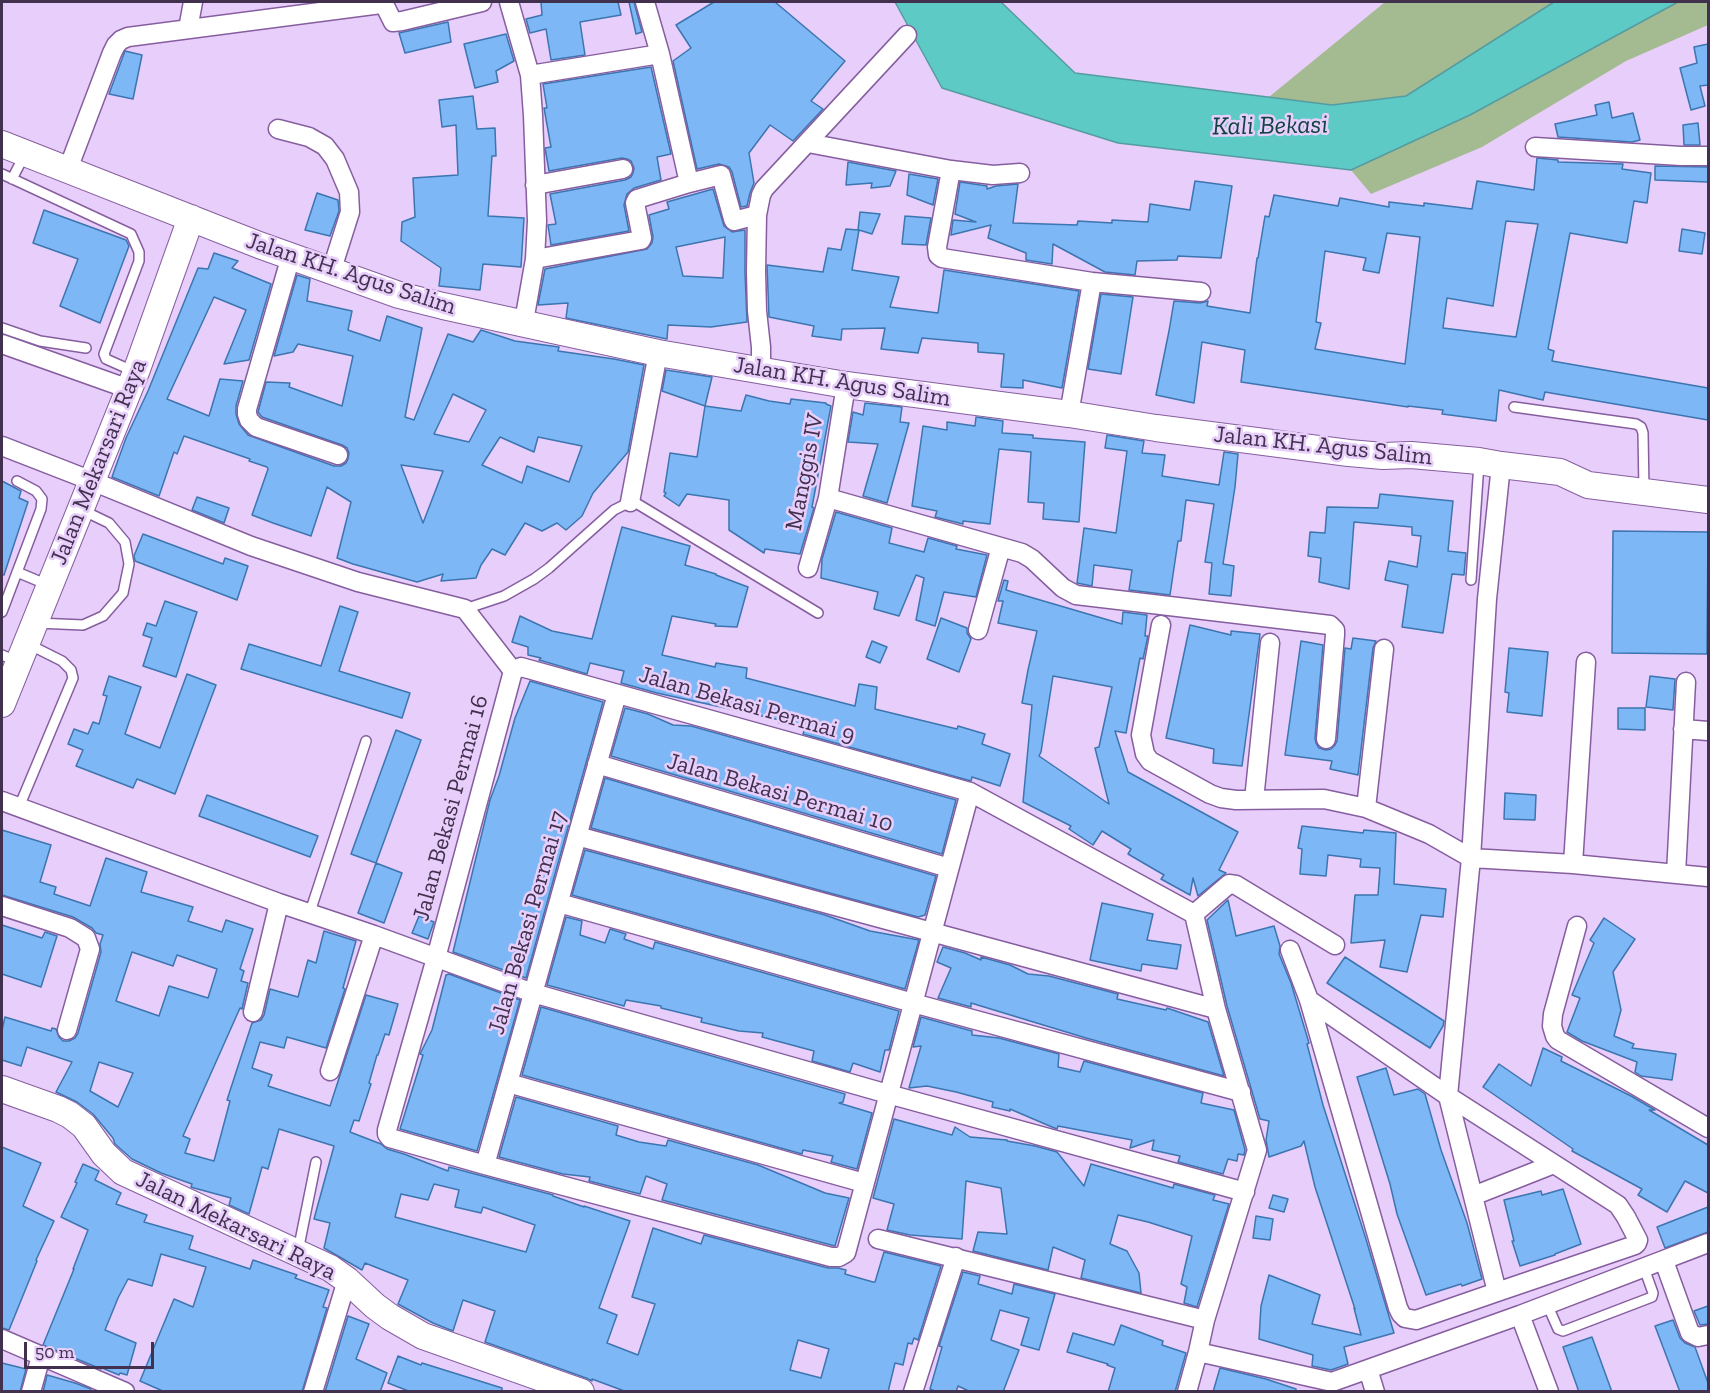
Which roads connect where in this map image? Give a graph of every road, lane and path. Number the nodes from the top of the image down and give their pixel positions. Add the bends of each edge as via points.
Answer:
1 (193, 2) edge
2 (482, 2) edge
3 (509, 2) edge
4 (645, 2) edge
5 (381, 3) edge
6 (188, 29) junction
7 (907, 35) dead end
8 (660, 54) junction
9 (530, 75) junction
10 (278, 129) dead end
11 (808, 143) junction
12 (1535, 147) dead end
13 (13, 149) edge
14 (1708, 156) edge
15 (68, 169) junction
16 (623, 169) dead end
17 (951, 170) junction
18 (1020, 173) dead end
19 (2, 174) edge
20 (12, 178) junction
21 (689, 183) junction
22 (535, 185) junction
23 (757, 215) junction
24 (191, 218) junction
25 (291, 256) junction
26 (535, 259) junction
27 (331, 272) junction
28 (1092, 282) junction
29 (1201, 292) dead end
30 (522, 324) junction
31 (2, 328) edge
32 (2, 344) edge
33 (86, 348) dead end
34 (658, 352) junction
35 (761, 370) junction
36 (132, 381) junction
37 (846, 386) junction
38 (1514, 407) dead end
39 (1069, 414) junction
40 (2, 446) edge
41 (338, 455) dead end
42 (1490, 463) junction
43 (17, 481) dead end
44 (92, 481) junction
45 (1644, 492) junction
46 (828, 498) junction
47 (1708, 500) edge
48 (630, 502) junction
49 (80, 509) junction
50 (1001, 547) junction
51 (808, 568) dead end
52 (17, 572) junction
53 (1472, 580) dead end
54 (50, 585) junction
55 (465, 609) junction
56 (2, 612) edge
57 (818, 613) dead end
58 (1161, 625) dead end
59 (978, 630) dead end
60 (1270, 643) dead end
61 (20, 646) edge
62 (1384, 649) dead end
63 (1586, 662) dead end
64 (513, 671) junction
65 (1686, 682) dead end
66 (617, 694) junction
67 (2, 704) edge
68 (1683, 729) junction
69 (1708, 731) edge
70 (1326, 740) dead end
71 (366, 741) dead end
72 (597, 764) junction
73 (970, 792) junction
74 (1254, 800) junction
75 (2, 801) edge
76 (19, 807) junction
77 (1366, 808) junction
78 (577, 836) junction
79 (1471, 858) junction
80 (1573, 864) junction
81 (949, 868) junction
82 (1676, 874) junction
83 (1708, 877) edge
84 (279, 903) junction
85 (559, 903) junction
86 (2, 906) edge
87 (310, 912) junction
88 (1194, 914) junction
89 (1577, 926) dead end
90 (932, 932) junction
91 (374, 935) junction
92 (1335, 945) dead end
93 (1290, 950) dead end
94 (436, 958) junction
95 (533, 993) junction
96 (1309, 1000) junction
97 (913, 1003) junction
98 (1216, 1009) junction
99 (252, 1012) dead end
100 (66, 1030) dead end
101 (330, 1071) dead end
102 (508, 1083) junction
103 (2, 1089) edge
104 (1241, 1092) junction
105 (888, 1094) junction
106 (1448, 1096) junction
107 (1708, 1128) edge
108 (316, 1162) dead end
109 (1554, 1164) junction
110 (485, 1165) junction
111 (864, 1183) junction
112 (1245, 1192) junction
113 (1473, 1196) junction
114 (878, 1239) dead end
115 (1708, 1243) edge
116 (298, 1252) junction
117 (956, 1257) junction
118 (1664, 1261) junction
119 (1644, 1268) junction
120 (347, 1280) junction
121 (1497, 1292) junction
122 (1547, 1304) junction
123 (1520, 1315) junction
124 (1205, 1320) junction
125 (1708, 1335) edge
126 (2, 1339) edge
127 (1198, 1352) junction
128 (41, 1356) junction
129 (1368, 1370) junction
130 (1333, 1387) edge
131 (114, 1390) edge
132 (31, 1392) edge
133 (313, 1392) edge
134 (581, 1392) edge
135 (913, 1392) edge
136 (1187, 1392) edge
137 (1375, 1392) edge
138 (1549, 1392) edge

1 - 6 street
2 - 5 street via 393,22
3 - 9 street
4 - 8 street
5 - 6 street
6 - 15 street via 128,37 116,45
7 - 11 street
8 - 9 street
8 - 21 street
9 - 22 street
10 - 27 street via 309,136 326,146 349,192 350,212
11 - 17 street
11 - 23 street via 764,189
12 - 14 street
13 - 15 street, Jalan KH. Agus Salim
13 - 20 lane
15 - 24 street, Jalan KH. Agus Salim
16 - 22 street
17 - 18 street via 993,175
17 - 28 street via 938,255
19 - 20 lane
20 - 36 lane via 123,229 136,242 139,261 104,354
21 - 23 street via 721,175 733,219
21 - 26 street via 636,200 641,240
22 - 26 street
23 - 35 street
24 - 25 street, Jalan KH. Agus Salim
24 - 36 street, Jalan Mekarsari Raya
25 - 27 street, Jalan KH. Agus Salim
25 - 41 street via 247,414 256,427
26 - 30 street
27 - 30 street, Jalan KH. Agus Salim via 410,298
28 - 29 street
28 - 39 street
30 - 34 street, Jalan KH. Agus Salim
31 - 33 lane via 40,341
32 - 36 street
34 - 35 street, Jalan KH. Agus Salim
34 - 48 street
35 - 37 street, Jalan KH. Agus Salim
36 - 44 street, Jalan Mekarsari Raya
37 - 39 street, Jalan KH. Agus Salim
37 - 46 street, Manggis IV
38 - 45 lane via 1641,427
39 - 42 street, Jalan KH. Agus Salim via 1349,453
40 - 44 street
42 - 45 street, Jalan KH. Agus Salim via 1560,472 1588,485
42 - 53 lane
42 - 79 street via 1487,598
43 - 52 lane via 42,499
44 - 49 street, Jalan Mekarsari Raya
44 - 55 street via 251,546 358,582
45 - 47 street, Jalan KH. Agus Salim
46 - 50 street
46 - 51 street, Manggis IV
48 - 55 lane via 614,510 534,579 504,596
48 - 57 lane via 636,502
49 - 54 street, Jalan Mekarsari Raya
49 - 61 lane via 109,523 125,542 129,564 123,593 103,616
50 - 59 street
50 - 70 street via 1032,559 1076,595 1333,626
52 - 54 lane
52 - 56 lane
54 - 61 street, Jalan Mekarsari Raya
55 - 64 street
58 - 74 street via 1141,735 1145,754 1150,761 1210,795
60 - 74 street
61 - 67 street, Jalan Mekarsari Raya
61 - 76 lane via 62,661 73,678
62 - 77 street
63 - 80 street
64 - 66 street, Jalan Bekasi Permai 9 via 521,667
64 - 94 street, Jalan Bekasi Permai 16
65 - 68 street
66 - 72 street, Jalan Bekasi Permai 17
66 - 73 street, Jalan Bekasi Permai 9
68 - 69 street
68 - 82 street
71 - 87 lane
72 - 78 street, Jalan Bekasi Permai 17
72 - 81 street, Jalan Bekasi Permai 10
73 - 81 street
73 - 88 street, Jalan Bekasi Permai 9
74 - 77 street via 1324,799
75 - 76 street
76 - 84 street
77 - 79 street via 1428,834
78 - 85 street, Jalan Bekasi Permai 17
78 - 90 street
79 - 80 street
79 - 106 street
80 - 82 street
81 - 90 street
82 - 83 street
84 - 87 street
84 - 99 street
85 - 95 street, Jalan Bekasi Permai 17
85 - 97 street
86 - 100 street via 70,928 86,938 90,949
87 - 91 street
88 - 92 street via 1232,883
88 - 98 street
89 - 107 street via 1553,1014 1555,1036
90 - 97 street
90 - 98 street
91 - 94 street
91 - 101 street
93 - 96 street
94 - 95 street
94 - 110 street, Jalan Bekasi Permai 16 via 387,1134
95 - 102 street, Jalan Bekasi Permai 17
95 - 105 street
96 - 106 street
96 - 121 street via 1401,1314 1416,1320
97 - 104 street
97 - 105 street
98 - 104 street
102 - 110 street, Jalan Bekasi Permai 17
102 - 111 street
103 - 116 street, Jalan Mekarsari Raya via 70,1115 123,1172
104 - 112 street via 1257,1150
105 - 111 street
105 - 112 street
106 - 109 street
106 - 113 street
108 - 116 lane
109 - 113 street
109 - 121 street via 1618,1205 1637,1243
110 - 111 street via 831,1257 846,1252
112 - 124 street
113 - 121 street
114 - 117 street
115 - 118 street
116 - 120 street, Jalan Mekarsari Raya
117 - 124 street
117 - 135 street
118 - 119 street
118 - 125 street via 1690,1333 1698,1337
119 - 122 street
119 - 122 lane via 1652,1297 1563,1331 1558,1329
120 - 133 street
120 - 134 street, Jalan Mekarsari Raya via 375,1306 423,1336
122 - 123 street
123 - 129 street
123 - 138 street
124 - 127 street
126 - 128 street
127 - 130 street
127 - 136 street
128 - 131 street
128 - 132 street
129 - 130 street
129 - 137 street

